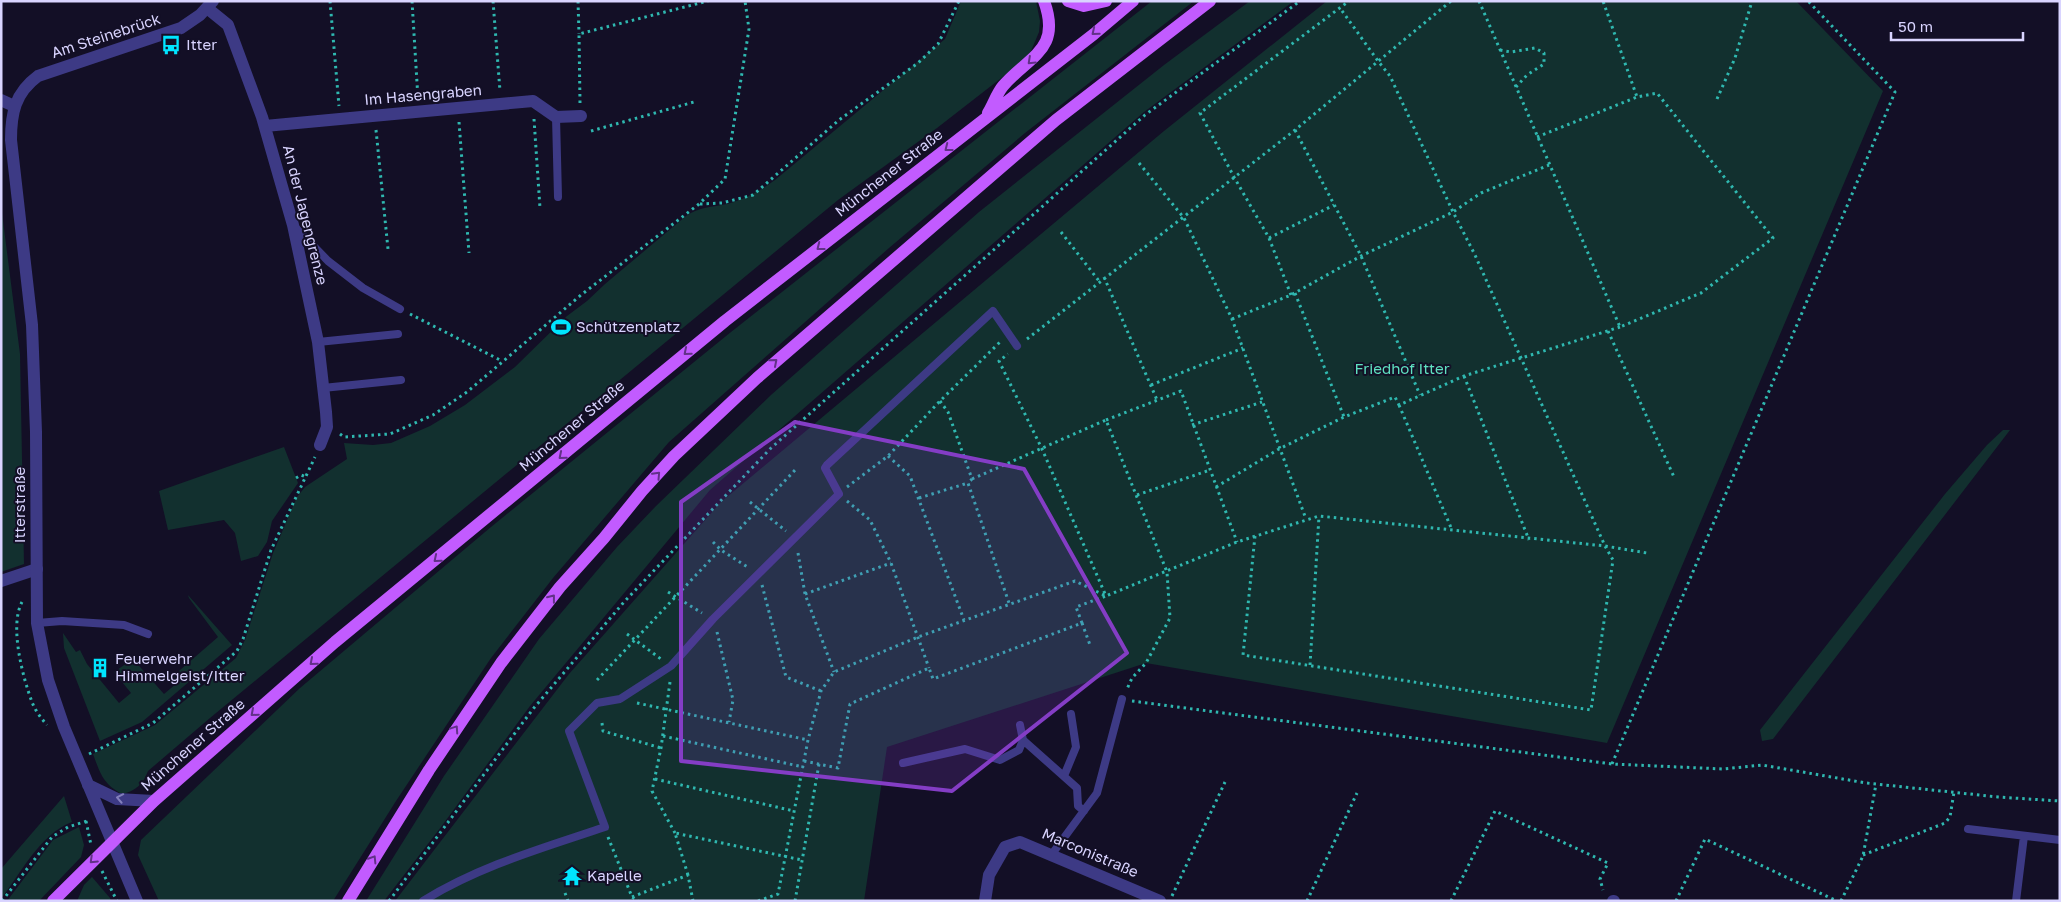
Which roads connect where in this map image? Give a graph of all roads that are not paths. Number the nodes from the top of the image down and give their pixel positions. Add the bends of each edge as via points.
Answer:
1 (1044, 1) edge
2 (1068, 1) edge
3 (1106, 1) edge
4 (1133, 1) edge
5 (1210, 1) edge
6 (210, 5) edge
7 (1, 100) edge
8 (14, 106) junction
9 (580, 116) road end
10 (556, 117) junction
11 (986, 118) junction
12 (265, 126) junction
13 (558, 196) dead end
14 (293, 225) junction
15 (400, 309) road end
16 (398, 334) dead end
17 (318, 342) junction
18 (1017, 346) road end
19 (401, 380) dead end
20 (323, 388) junction
21 (320, 445) road end
22 (37, 569) junction
23 (1, 581) edge
24 (37, 623) junction
25 (148, 634) dead end
26 (1122, 699) road end
27 (1071, 714) dead end
28 (1020, 725) dead end
29 (1023, 740) junction
30 (903, 763) dead end
31 (1064, 776) junction
32 (88, 785) junction
33 (154, 801) junction
34 (1084, 811) junction
35 (1968, 828) dead end
36 (2024, 836) junction
37 (2060, 840) edge
38 (112, 842) junction
39 (1052, 854) junction
40 (53, 901) edge
41 (137, 901) edge
42 (348, 901) edge
43 (423, 901) edge
44 (985, 901) edge
45 (1160, 901) edge
46 (2016, 901) edge

1 -> 11 main road via 1050,20 1043,47 1002,87
2 - 3 main road via 1084,6
4 -> 11 main road, Münchener Straße
42 -> 5 main road via 439,753 500,663 560,587 674,456 757,378 1056,120
6 - 8 street, Am Steinebrück via 181,28 38,76 20,93
6 - 12 street, An der Jagengrenze via 228,25
7 - 8 street
8 - 22 street, Itterstraße via 12,140 32,325
9 - 10 street
10 - 12 street, Im Hasengraben via 533,101
10 - 13 lane
11 -> 33 main road, Münchener Straße via 710,334 335,642
12 - 14 street, An der Jagengrenze
14 - 15 lane via 328,261
14 - 17 street, An der Jagengrenze
16 - 17 lane
17 - 20 street, An der Jagengrenze
18 - 43 lane via 994,311 827,465 825,468 839,494 713,619 671,666 620,699 597,703 569,731 605,827 494,865 448,885
19 - 20 lane
20 - 21 street, An der Jagengrenze via 326,427
22 - 23 street
22 - 24 street, Itterstraße
24 - 25 lane via 62,621 124,625
24 - 32 street, Itterstraße via 48,680
26 - 34 lane via 1097,793
27 - 31 lane via 1076,747
28 - 29 lane
29 - 30 lane via 1019,750 1000,760 965,749
29 - 31 lane
31 - 34 lane via 1077,788 1078,806
33 -> 32 street via 117,799
32 - 38 street, Itterstraße
33 - 38 main road, Münchener Straße
34 - 39 lane
35 - 36 lane
36 - 37 lane
36 - 46 lane
38 -> 40 main road, Münchener Straße
38 - 41 street, Itterstraße
39 - 44 street, Marconistraße via 1020,842 1005,847 989,876
39 - 45 street, Marconistraße

